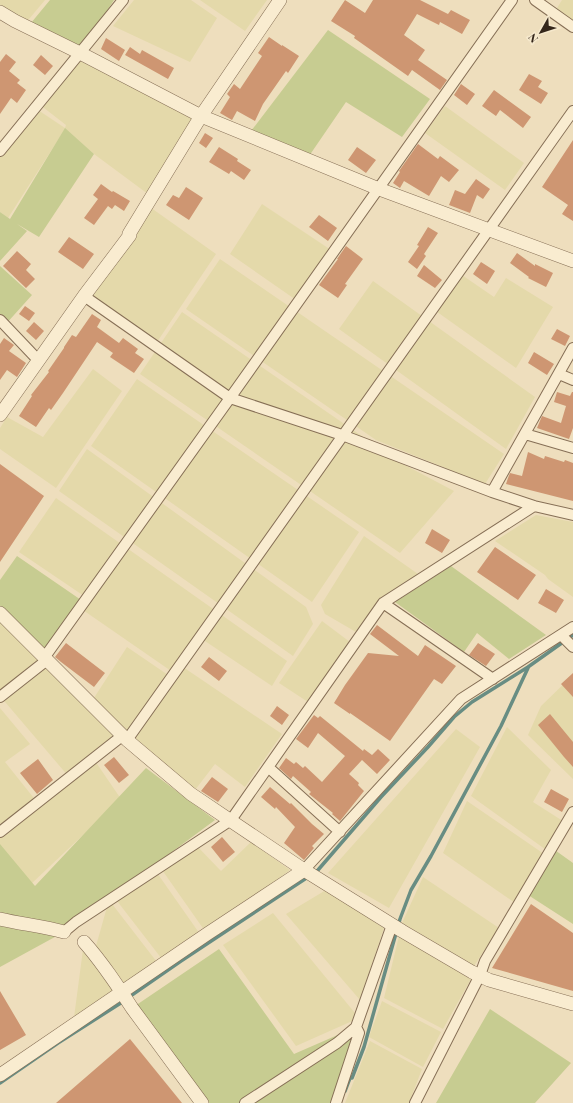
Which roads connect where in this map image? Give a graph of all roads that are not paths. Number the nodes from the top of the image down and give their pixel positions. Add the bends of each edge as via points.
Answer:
1 (123, 0) edge
2 (280, 0) edge
3 (512, 0) edge
4 (535, 0) edge
5 (0, 12) edge
6 (573, 27) edge
7 (80, 53) junction
8 (573, 111) edge
9 (201, 116) junction
10 (0, 151) edge
11 (378, 188) junction
12 (490, 229) junction
13 (573, 260) edge
14 (84, 296) junction
15 (0, 320) edge
16 (573, 348) edge
17 (38, 360) junction
18 (558, 374) junction
19 (573, 380) edge
20 (230, 398) junction
21 (0, 415) edge
22 (525, 434) junction
23 (342, 435) junction
24 (573, 448) edge
25 (492, 492) junction
26 (534, 506) junction
27 (573, 515) edge
28 (383, 603) junction
29 (0, 613) edge
30 (573, 627) edge
31 (561, 635) junction
32 (572, 645) edge
33 (46, 659) junction
34 (493, 679) junction
35 (0, 697) edge
36 (124, 738) junction
37 (268, 767) junction
38 (573, 812) edge
39 (231, 820) junction
40 (0, 832) edge
41 (340, 832) junction
42 (304, 870) junction
43 (0, 919) edge
44 (397, 928) junction
45 (64, 932) joint
46 (84, 942) dead end
47 (480, 975) junction
48 (122, 992) junction
49 (573, 1004) edge
50 (356, 1027) junction
51 (0, 1074) edge
52 (202, 1103) edge
53 (245, 1103) edge
54 (336, 1103) edge
55 (415, 1103) edge

1 - 7 street
2 - 9 street
3 - 11 street
4 - 6 street
5 - 7 street
7 - 9 street
7 - 10 street
8 - 12 street
9 - 11 street
9 - 14 street via 130,235
11 - 12 street
11 - 20 street
12 - 13 street
12 - 23 street
14 - 17 street
14 - 20 street
15 - 17 street
16 - 18 street
17 - 21 street
18 - 19 street
18 - 22 street
20 - 23 street
20 - 33 street
22 - 24 street
22 - 25 street
23 - 25 street
23 - 36 street
25 - 26 street
26 - 27 street
26 - 28 street
28 - 34 street
28 - 37 street
29 - 33 street
30 - 31 street
31 - 32 street
31 - 34 street
33 - 35 street
33 - 36 street
34 - 41 street via 461,700
36 - 39 street via 191,794
36 - 40 street
37 - 39 street
37 - 41 street
38 - 47 street via 485,961
39 - 42 street
39 - 45 street
41 - 42 street
42 - 44 street
42 - 48 street
43 - 45 street
44 - 47 street
44 - 50 street
46 - 48 street
47 - 49 street via 489,980
47 - 55 street
48 - 51 street
48 - 52 street
50 - 53 street via 337,1043
50 - 54 street via 359,1033

